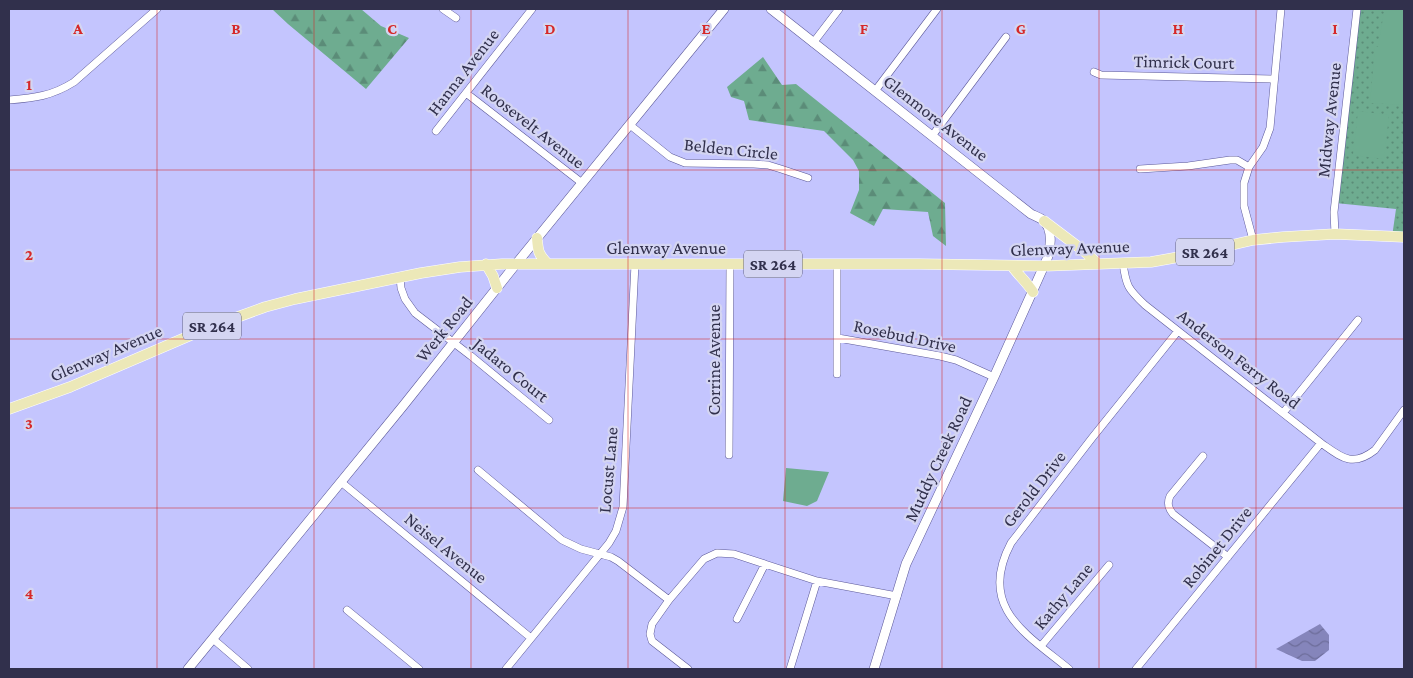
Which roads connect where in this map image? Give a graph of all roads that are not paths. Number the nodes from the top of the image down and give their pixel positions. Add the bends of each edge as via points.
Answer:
1 (157, 9) edge
2 (443, 9) edge
3 (532, 9) edge
4 (724, 9) edge
5 (771, 9) edge
6 (838, 9) edge
7 (937, 9) edge
8 (1281, 9) edge
9 (1357, 9) edge
10 (456, 18) dead end
11 (1006, 37) dead end
12 (813, 43) junction
13 (1094, 72) dead end
14 (1274, 79) junction
15 (875, 91) junction
16 (466, 93) junction
17 (9, 100) edge
18 (630, 125) junction
19 (436, 131) dead end
20 (932, 136) junction
21 (1250, 167) junction
22 (1140, 169) dead end
23 (808, 178) dead end
24 (582, 183) junction
25 (1044, 221) junction
26 (1335, 234) junction
27 (1404, 237) edge
28 (537, 238) junction
29 (1253, 240) junction
30 (1123, 263) junction
31 (486, 264) junction
32 (516, 264) junction
33 (548, 264) junction
34 (635, 264) junction
35 (730, 264) junction
36 (837, 264) junction
37 (1098, 264) junction
38 (1012, 266) junction
39 (1044, 266) junction
40 (400, 277) junction
41 (497, 288) junction
42 (1033, 292) junction
43 (1358, 320) dead end
44 (1178, 331) junction
45 (838, 338) junction
46 (454, 343) junction
47 (837, 374) dead end
48 (994, 377) junction
49 (9, 408) edge
50 (1404, 410) edge
51 (1283, 413) junction
52 (549, 420) dead end
53 (1321, 443) junction
54 (729, 455) dead end
55 (1204, 456) dead end
56 (478, 470) dead end
57 (341, 482) junction
58 (599, 555) junction
59 (1228, 557) junction
60 (765, 564) junction
61 (1109, 564) dead end
62 (817, 581) junction
63 (897, 596) junction
64 (669, 600) junction
65 (347, 610) dead end
66 (737, 619) dead end
67 (531, 638) junction
68 (213, 639) junction
69 (1041, 646) junction
70 (188, 669) edge
71 (248, 669) edge
72 (419, 669) edge
73 (506, 669) edge
74 (688, 669) edge
75 (790, 669) edge
76 (874, 669) edge
77 (1069, 669) edge
78 (1136, 669) edge

1 - 17 street via 74,82 54,93
2 - 10 street
3 - 16 street, Hanna Avenue
4 - 18 street, Werk Road
5 - 12 street, Glenmore Avenue
6 - 12 street
7 - 15 street
8 - 14 street
9 - 26 street, Midway Avenue via 1334,212
11 - 20 street
12 - 15 street, Glenmore Avenue
13 - 14 street, Timrick Court via 1101,75
14 - 21 street via 1270,128
15 - 20 street, Glenmore Avenue
16 - 19 street, Hanna Avenue
16 - 24 street, Roosevelt Avenue
18 - 23 street, Belden Circle via 670,157 685,163 754,164 782,168
18 - 24 street, Werk Road
20 - 25 street, Glenmore Avenue
21 - 22 street via 1230,160
21 - 29 street via 1243,194
24 - 28 street, Werk Road
25 - 37 main road
25 - 39 street via 1051,244
26 - 27 main road, Glenway Avenue / SR 264
26 - 29 main road, Glenway Avenue / SR 264
28 - 32 street, Werk Road
28 - 33 main road via 539,254
29 - 30 main road, Glenway Avenue / SR 264 via 1179,258
30 - 37 main road, Glenway Avenue / SR 264
30 - 44 street, Anderson Ferry Road via 1125,280 1136,297
31 - 32 main road, Glenway Avenue / SR 264
31 - 40 main road, Glenway Avenue / SR 264
31 - 41 main road
32 - 33 main road, Glenway Avenue / SR 264
32 - 41 street, Werk Road
33 - 34 main road, Glenway Avenue / SR 264
34 - 35 main road, Glenway Avenue / SR 264
34 - 58 street, Locust Lane via 623,507 616,531
35 - 36 main road, Glenway Avenue / SR 264
35 - 54 street, Corrine Avenue
36 - 38 main road, Glenway Avenue / SR 264
36 - 45 street
37 - 39 main road, Glenway Avenue / SR 264
38 - 39 main road, Glenway Avenue / SR 264
38 - 42 main road
39 - 42 street, Muddy Creek Road
40 - 46 street, Jadaro Court via 401,288 411,309
40 - 49 main road, Glenway Avenue / SR 264 via 295,299 242,315 70,387
41 - 46 street, Werk Road
42 - 48 street, Muddy Creek Road
43 - 51 street
44 - 51 street, Anderson Ferry Road
44 - 69 street, Gerold Drive via 1005,553 1000,590 1006,610 1019,628
45 - 47 street
45 - 48 street, Rosebud Drive via 956,360
46 - 52 street, Jadaro Court
46 - 57 street, Werk Road
48 - 63 street, Muddy Creek Road via 906,564
50 - 53 street, Anderson Ferry Road via 1375,450 1362,458 1348,460
51 - 53 street, Anderson Ferry Road
53 - 59 street, Robinet Drive
55 - 59 street via 1170,496 1169,507 1173,514
56 - 58 street via 562,540
57 - 67 street, Neisel Avenue
57 - 68 street, Werk Road
58 - 64 street via 618,561
58 - 67 street, Locust Lane
59 - 78 street, Robinet Drive
60 - 62 street
60 - 64 street via 734,554 711,555 699,563
60 - 66 street
61 - 69 street, Kathy Lane
62 - 63 street
62 - 75 street
63 - 76 street, Muddy Creek Road
64 - 74 street via 652,624 650,636 655,644
65 - 72 street
67 - 73 street, Locust Lane
68 - 70 street, Werk Road
68 - 71 street
69 - 77 street, Gerold Drive

